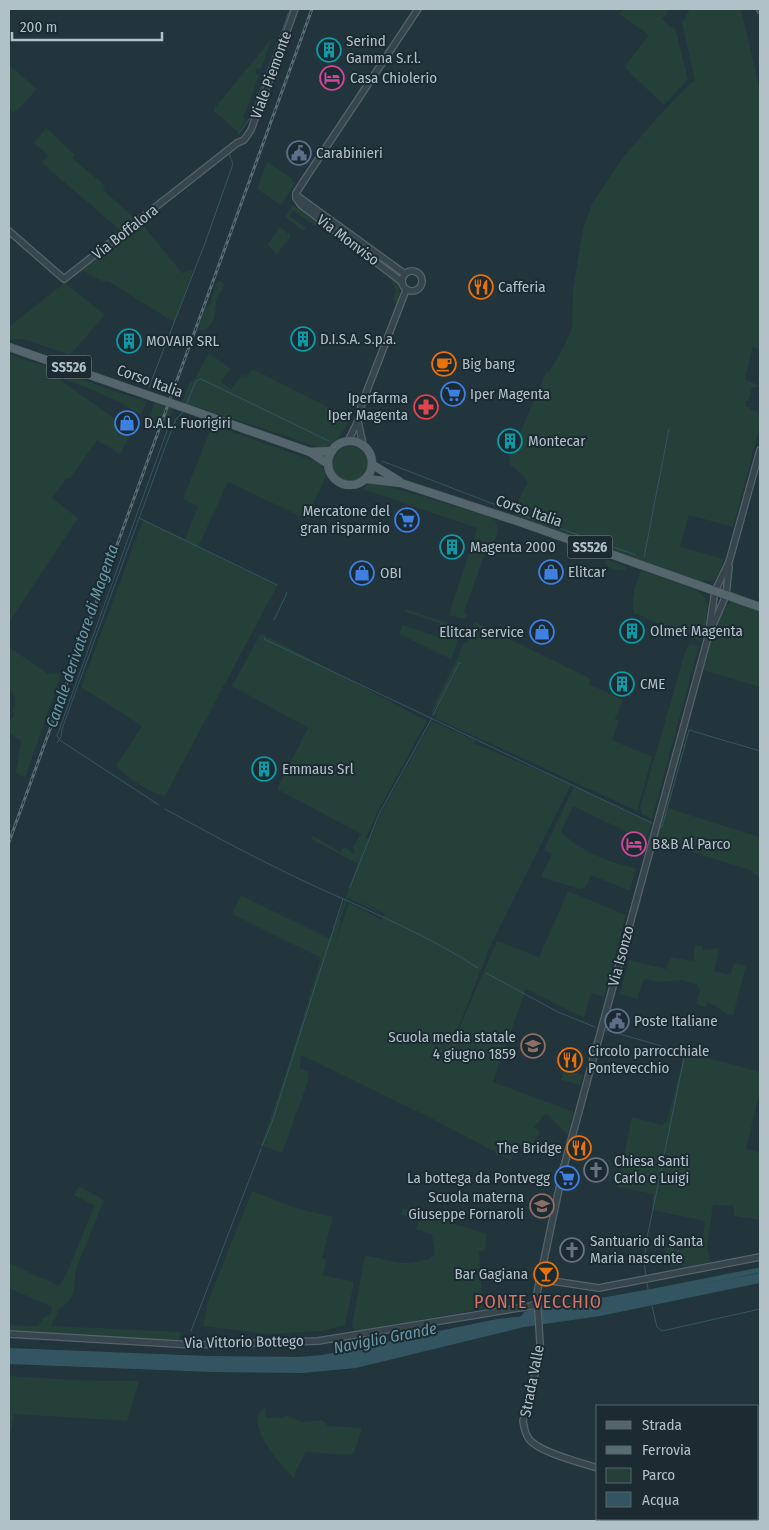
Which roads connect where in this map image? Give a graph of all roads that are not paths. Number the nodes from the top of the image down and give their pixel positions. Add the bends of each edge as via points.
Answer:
1 (295, 9) edge
2 (418, 9) edge
3 (244, 140) joint
4 (296, 196) junction
5 (9, 232) edge
6 (405, 274) junction
7 (402, 282) junction
8 (406, 290) junction
9 (9, 346) edge
10 (358, 421) junction
11 (348, 441) junction
12 (363, 445) junction
13 (760, 450) edge
14 (332, 451) junction
15 (310, 452) junction
16 (328, 464) junction
17 (373, 465) junction
18 (367, 479) junction
19 (401, 483) junction
20 (729, 562) junction
21 (715, 591) junction
22 (726, 595) junction
23 (760, 607) edge
24 (708, 637) junction
25 (760, 1258) edge
26 (540, 1280) junction
27 (537, 1306) junction
28 (9, 1334) edge
29 (596, 1467) edge

1 - 3 street, Viale Piemonte via 251,130
2 - 4 street
3 - 5 street, Via Boffalora via 64,279
4 - 6 street, Via Monviso
4 - 7 street, Via Monviso via 301,205
6 - 7 street
6 - 8 street via 414,271 422,280 416,290
7 - 8 street
8 - 10 street
9 - 15 main road, Corso Italia / SS526, bridge
10 - 11 street
10 - 12 street
11 - 12 main road
11 - 14 main road, SS526
12 - 17 main road
13 - 20 street
14 - 15 main road, Corso Italia / SS526
14 - 16 main road
15 - 16 main road, Corso Italia / SS526
16 - 18 main road, SS526 via 332,477 341,484 357,485
17 - 18 main road
17 - 19 main road, Corso Italia / SS526
18 - 19 main road, Corso Italia / SS526
19 - 21 main road, Corso Italia / SS526
20 - 21 street, Via Isonzo
20 - 22 street, Via Isonzo
21 - 22 main road, Corso Italia / SS526
21 - 24 street, Via Isonzo
22 - 23 main road, Corso Italia / SS526
22 - 24 street, Via Isonzo
24 - 26 street, Via Isonzo via 563,1170
25 - 26 street via 599,1288
26 - 27 street, Via Isonzo
27 - 28 street, Via Vittorio Bottego via 318,1341 194,1345
27 - 29 street, Strada Valle via 539,1358 524,1426 529,1440 538,1447

